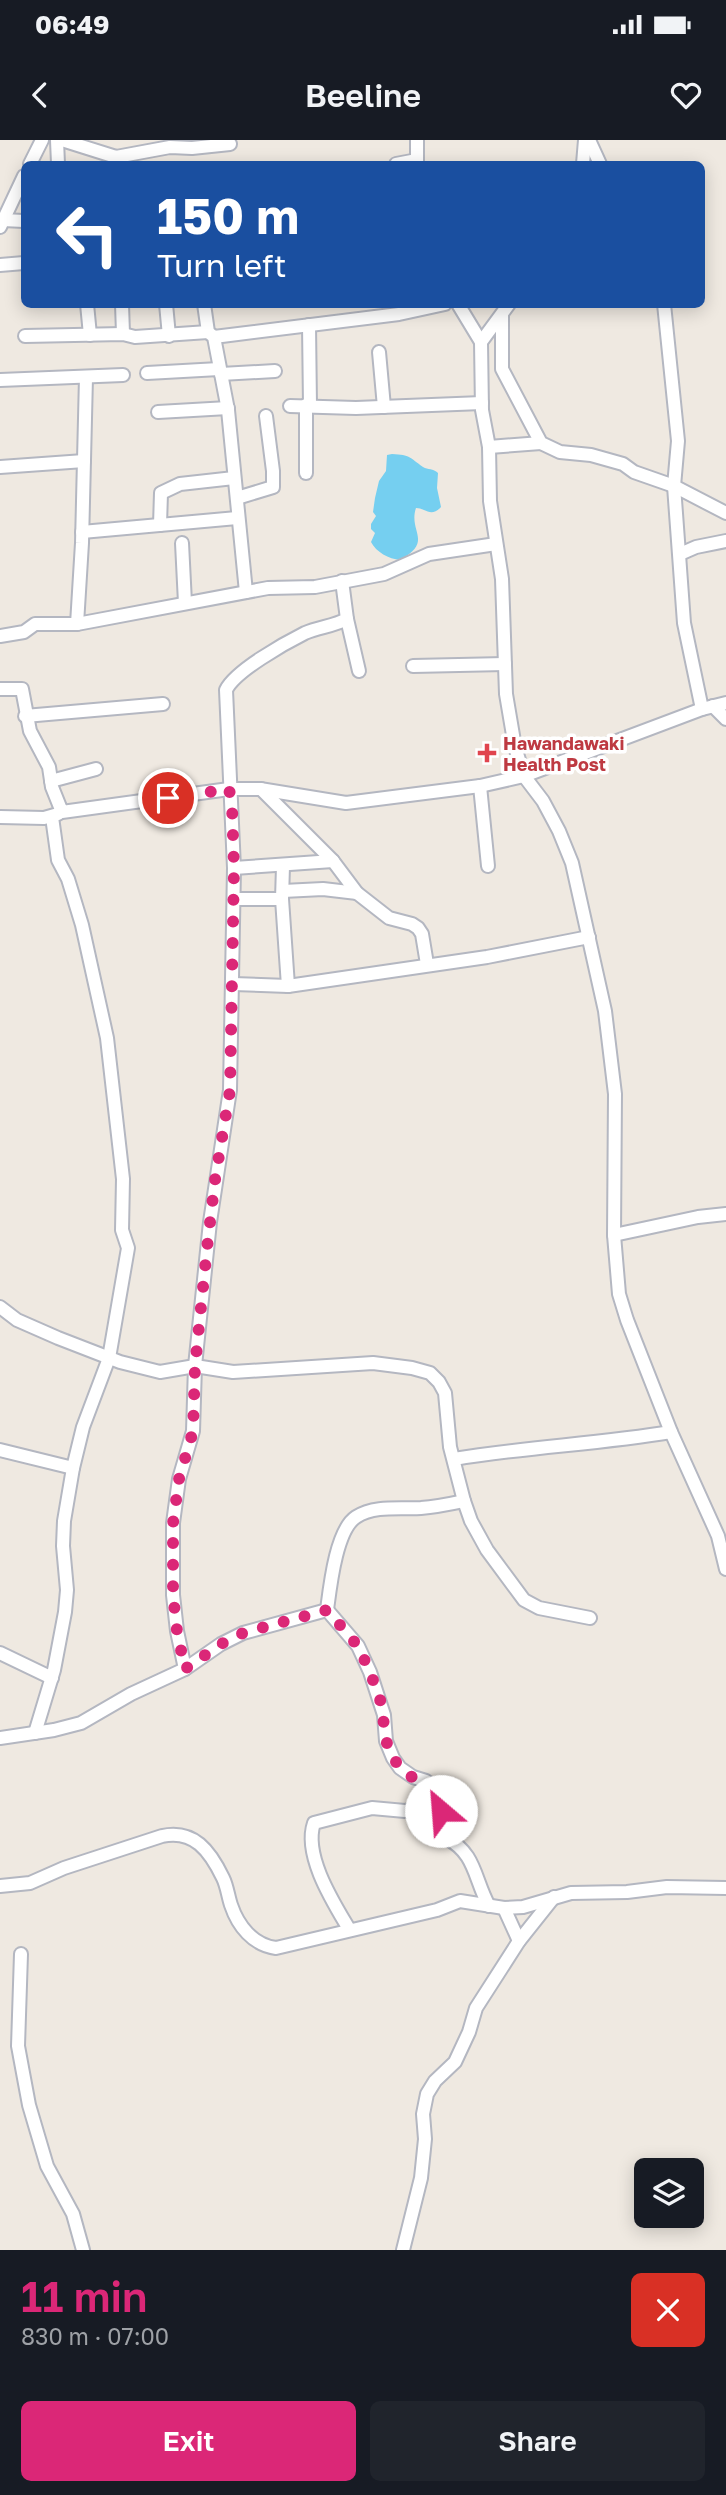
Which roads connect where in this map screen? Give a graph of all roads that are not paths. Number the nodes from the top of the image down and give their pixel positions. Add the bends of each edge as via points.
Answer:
1 (42, 140) edge
2 (57, 140) edge
3 (62, 140) edge
4 (417, 140) edge
5 (587, 140) edge
6 (230, 144) dead end
7 (98, 147) edge
8 (32, 161) edge
9 (58, 161) edge
10 (118, 161) edge
11 (417, 161) edge
12 (584, 161) edge
13 (598, 161) edge
14 (21, 182) edge
15 (3, 216) edge
16 (21, 220) edge
17 (21, 263) edge
18 (0, 265) edge
19 (87, 308) edge
20 (122, 308) edge
21 (166, 308) edge
22 (205, 308) edge
23 (427, 308) edge
24 (460, 308) edge
25 (664, 308) edge
26 (505, 310) edge
27 (309, 326) junction
28 (123, 334) junction
29 (90, 335) junction
30 (211, 335) junction
31 (25, 336) dead end
32 (169, 336) junction
33 (481, 342) junction
34 (379, 352) dead end
35 (480, 360) junction
36 (502, 369) junction
37 (275, 370) dead end
38 (220, 372) junction
39 (147, 373) dead end
40 (122, 375) dead end
41 (86, 377) junction
42 (0, 380) edge
43 (482, 403) junction
44 (308, 405) junction
45 (290, 406) dead end
46 (384, 407) junction
47 (228, 408) junction
48 (158, 412) dead end
49 (266, 415) dead end
50 (541, 443) junction
51 (489, 447) junction
52 (84, 461) junction
53 (0, 467) edge
54 (306, 473) dead end
55 (234, 478) junction
56 (674, 486) junction
57 (237, 498) junction
58 (726, 513) edge
59 (237, 519) junction
60 (160, 525) junction
61 (82, 532) junction
62 (726, 541) edge
63 (183, 543) dead end
64 (496, 544) junction
65 (680, 554) junction
66 (342, 581) junction
67 (246, 592) junction
68 (185, 603) junction
69 (347, 619) junction
70 (77, 624) junction
71 (0, 636) edge
72 (505, 664) junction
73 (412, 666) dead end
74 (359, 671) dead end
75 (0, 689) edge
76 (163, 704) dead end
77 (714, 706) edge
78 (25, 716) junction
79 (726, 719) edge
80 (96, 769) dead end
81 (524, 776) junction
82 (51, 781) junction
83 (480, 786) junction
84 (229, 789) junction
85 (260, 789) junction
86 (57, 815) junction
87 (0, 817) edge
88 (333, 861) junction
89 (283, 866) junction
90 (488, 866) dead end
91 (234, 868) junction
92 (356, 893) junction
93 (282, 895) junction
94 (234, 899) junction
95 (589, 937) junction
96 (427, 964) junction
97 (233, 984) junction
98 (288, 986) junction
99 (726, 1214) edge
100 (614, 1235) junction
101 (0, 1307) edge
102 (109, 1358) junction
103 (195, 1366) junction
104 (671, 1432) junction
105 (0, 1450) edge
106 (454, 1459) junction
107 (73, 1468) junction
108 (464, 1501) junction
109 (724, 1553) edge
110 (726, 1569) edge
111 (327, 1610) junction
112 (590, 1618) dead end
113 (0, 1653) edge
114 (185, 1669) junction
115 (52, 1678) junction
116 (34, 1733) junction
117 (0, 1738) edge
118 (439, 1803) junction
119 (0, 1886) edge
120 (726, 1888) edge
121 (554, 1896) junction
122 (489, 1906) junction
123 (504, 1908) junction
124 (349, 1929) junction
125 (519, 1941) junction
126 (21, 1954) dead end
127 (83, 2250) edge
128 (403, 2250) edge

1 - 8 street
2 - 9 street
3 - 7 street
4 - 11 street
5 - 12 street
5 - 13 street
6 - 10 street via 170,147
7 - 10 street
14 - 15 street
15 - 16 street
17 - 18 street
19 - 29 street
20 - 28 street
21 - 32 street
22 - 30 street
23 - 27 street
24 - 33 street
25 - 56 street via 678,441
26 - 33 street
26 - 36 street
27 - 30 street
27 - 44 street
28 - 29 street
28 - 32 street
29 - 31 street
30 - 32 street
30 - 38 street
33 - 35 street
34 - 46 street
35 - 36 street
35 - 43 street
36 - 50 street
37 - 38 street
38 - 39 street
38 - 47 street
40 - 41 street
41 - 42 street
41 - 52 street
43 - 46 street
43 - 51 street
44 - 45 street
44 - 46 street
44 - 54 street
47 - 48 street
47 - 55 street
49 - 57 street via 273,487
50 - 51 street
50 - 56 street via 559,452 607,458
51 - 64 street
52 - 53 street
52 - 61 street
55 - 57 street
55 - 60 street via 180,484 161,493
56 - 58 street
56 - 65 street
57 - 59 street
59 - 60 street
59 - 67 street
60 - 61 street
61 - 70 street
62 - 65 street
63 - 68 street
64 - 66 street via 429,554 384,573
64 - 72 street
65 - 77 street via 684,623
66 - 67 street
66 - 69 street
67 - 68 street
68 - 70 street
69 - 74 street
69 - 84 street via 307,633 248,667 229,684
70 - 71 street via 34,624 24,632
72 - 73 street
72 - 81 street via 510,724
75 - 78 street via 22,690
76 - 78 street
77 - 79 street
77 - 81 street
78 - 82 street
80 - 82 street
81 - 83 street
81 - 95 street via 543,801 572,863
82 - 86 street
83 - 85 street via 346,803
83 - 90 street
84 - 85 street
84 - 86 street
84 - 91 street
85 - 88 street
86 - 87 street
86 - 102 street via 58,860 82,925 107,1038 119,1138 122,1230 128,1248
88 - 89 street
88 - 92 street
89 - 91 street
89 - 93 street
91 - 94 street
92 - 93 street via 323,889
92 - 96 street via 389,918 418,928
93 - 94 street
93 - 98 street
94 - 97 street
95 - 96 street
95 - 100 street via 613,1071
96 - 98 street
97 - 98 street
97 - 103 street via 230,1090
99 - 100 street
100 - 104 street via 619,1294
101 - 102 street via 17,1320
102 - 103 street via 160,1372
102 - 107 street
103 - 106 street via 233,1372 373,1363 430,1373 445,1393
103 - 114 street via 193,1431 173,1523 173,1595
104 - 106 street
104 - 109 street
105 - 107 street
106 - 108 street
107 - 115 street via 64,1521 67,1590
108 - 111 street via 390,1508 356,1517 344,1534
108 - 112 street via 487,1550 524,1600 539,1608
109 - 110 street
111 - 114 street via 243,1633
111 - 118 street via 358,1646 370,1672 393,1758 412,1777 434,1788
113 - 115 street
114 - 116 street via 81,1723
115 - 116 street
116 - 117 street
118 - 122 street via 446,1838 461,1845 467,1854
118 - 124 street via 405,1811 372,1808 314,1823 313,1853
119 - 124 street via 30,1883 175,1833 200,1843 224,1879 239,1922 265,1947
120 - 121 street via 667,1887
121 - 123 street
121 - 125 street
122 - 123 street
122 - 124 street via 460,1901
123 - 125 street
125 - 128 street via 476,2008 450,2069 427,2094 422,2169
126 - 127 street via 18,2046 29,2105 47,2166 73,2214

